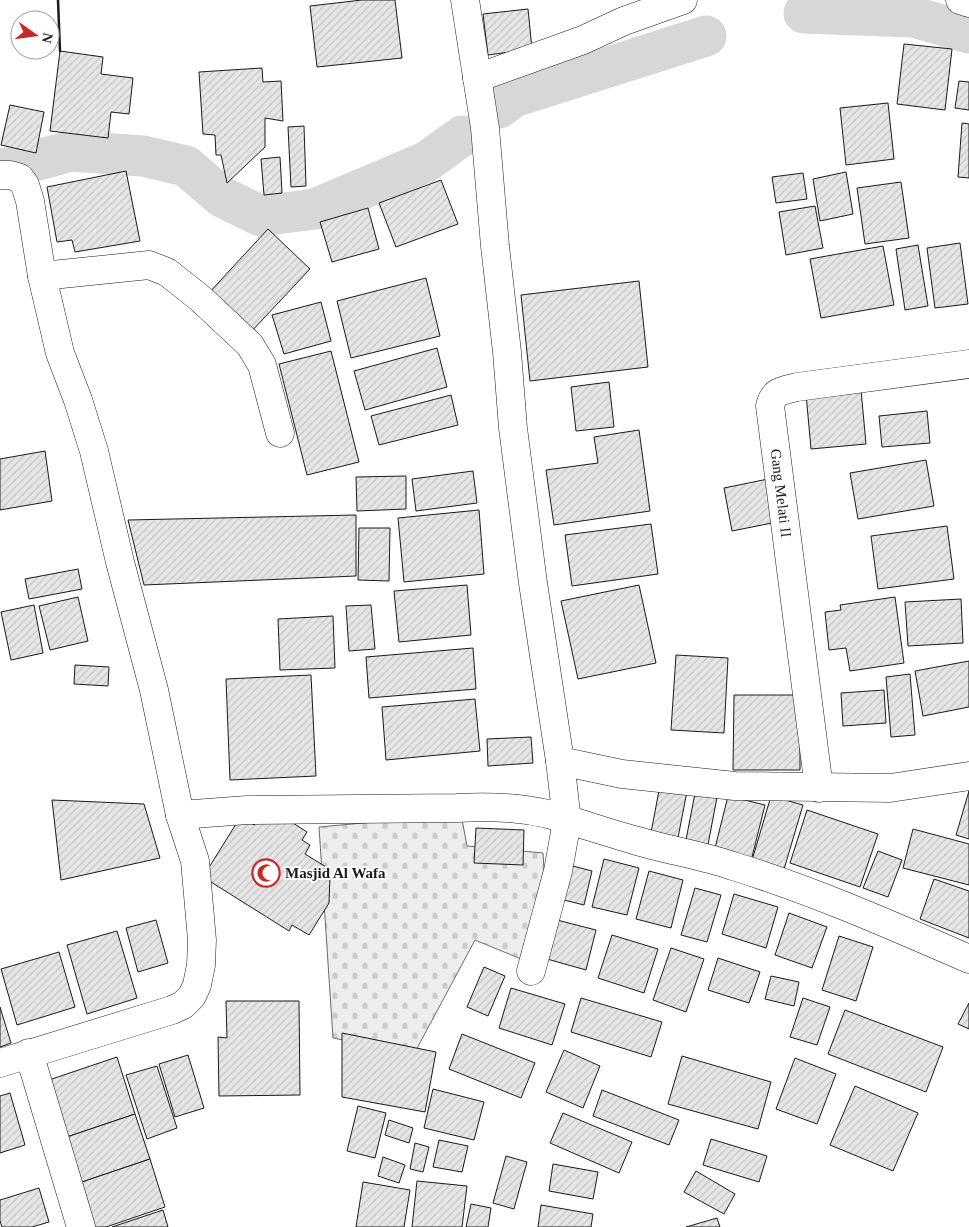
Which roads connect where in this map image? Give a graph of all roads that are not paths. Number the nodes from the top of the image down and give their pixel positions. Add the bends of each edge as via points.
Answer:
1 (465, 0) edge
2 (683, 0) edge
3 (960, 0) edge
4 (969, 3) edge
5 (477, 78) junction
6 (0, 176) edge
7 (42, 276) junction
8 (969, 364) edge
9 (280, 432) dead end
10 (560, 761) junction
11 (969, 776) edge
12 (819, 788) junction
13 (180, 815) junction
14 (567, 821) junction
15 (969, 959) edge
16 (531, 971) dead end
17 (29, 1053) junction
18 (0, 1063) edge
19 (81, 1227) edge

1 - 5 street
2 - 5 street
3 - 4 street
5 - 10 street via 485,128 515,448
6 - 7 street via 20,178 25,185
7 - 9 street via 149,265 168,272 250,345 262,365
7 - 13 street via 60,353 94,450 154,690
8 - 12 street, Gang Melati II via 797,387 776,393 772,398 770,406
10 - 12 street via 622,774 735,786
10 - 14 street
11 - 12 street via 890,788
13 - 14 street via 247,810 486,806 547,814
13 - 17 street via 195,861 202,940 201,964 192,996 172,1010
14 - 15 street via 704,857 801,888
14 - 16 street via 558,871
17 - 18 street
17 - 19 street

